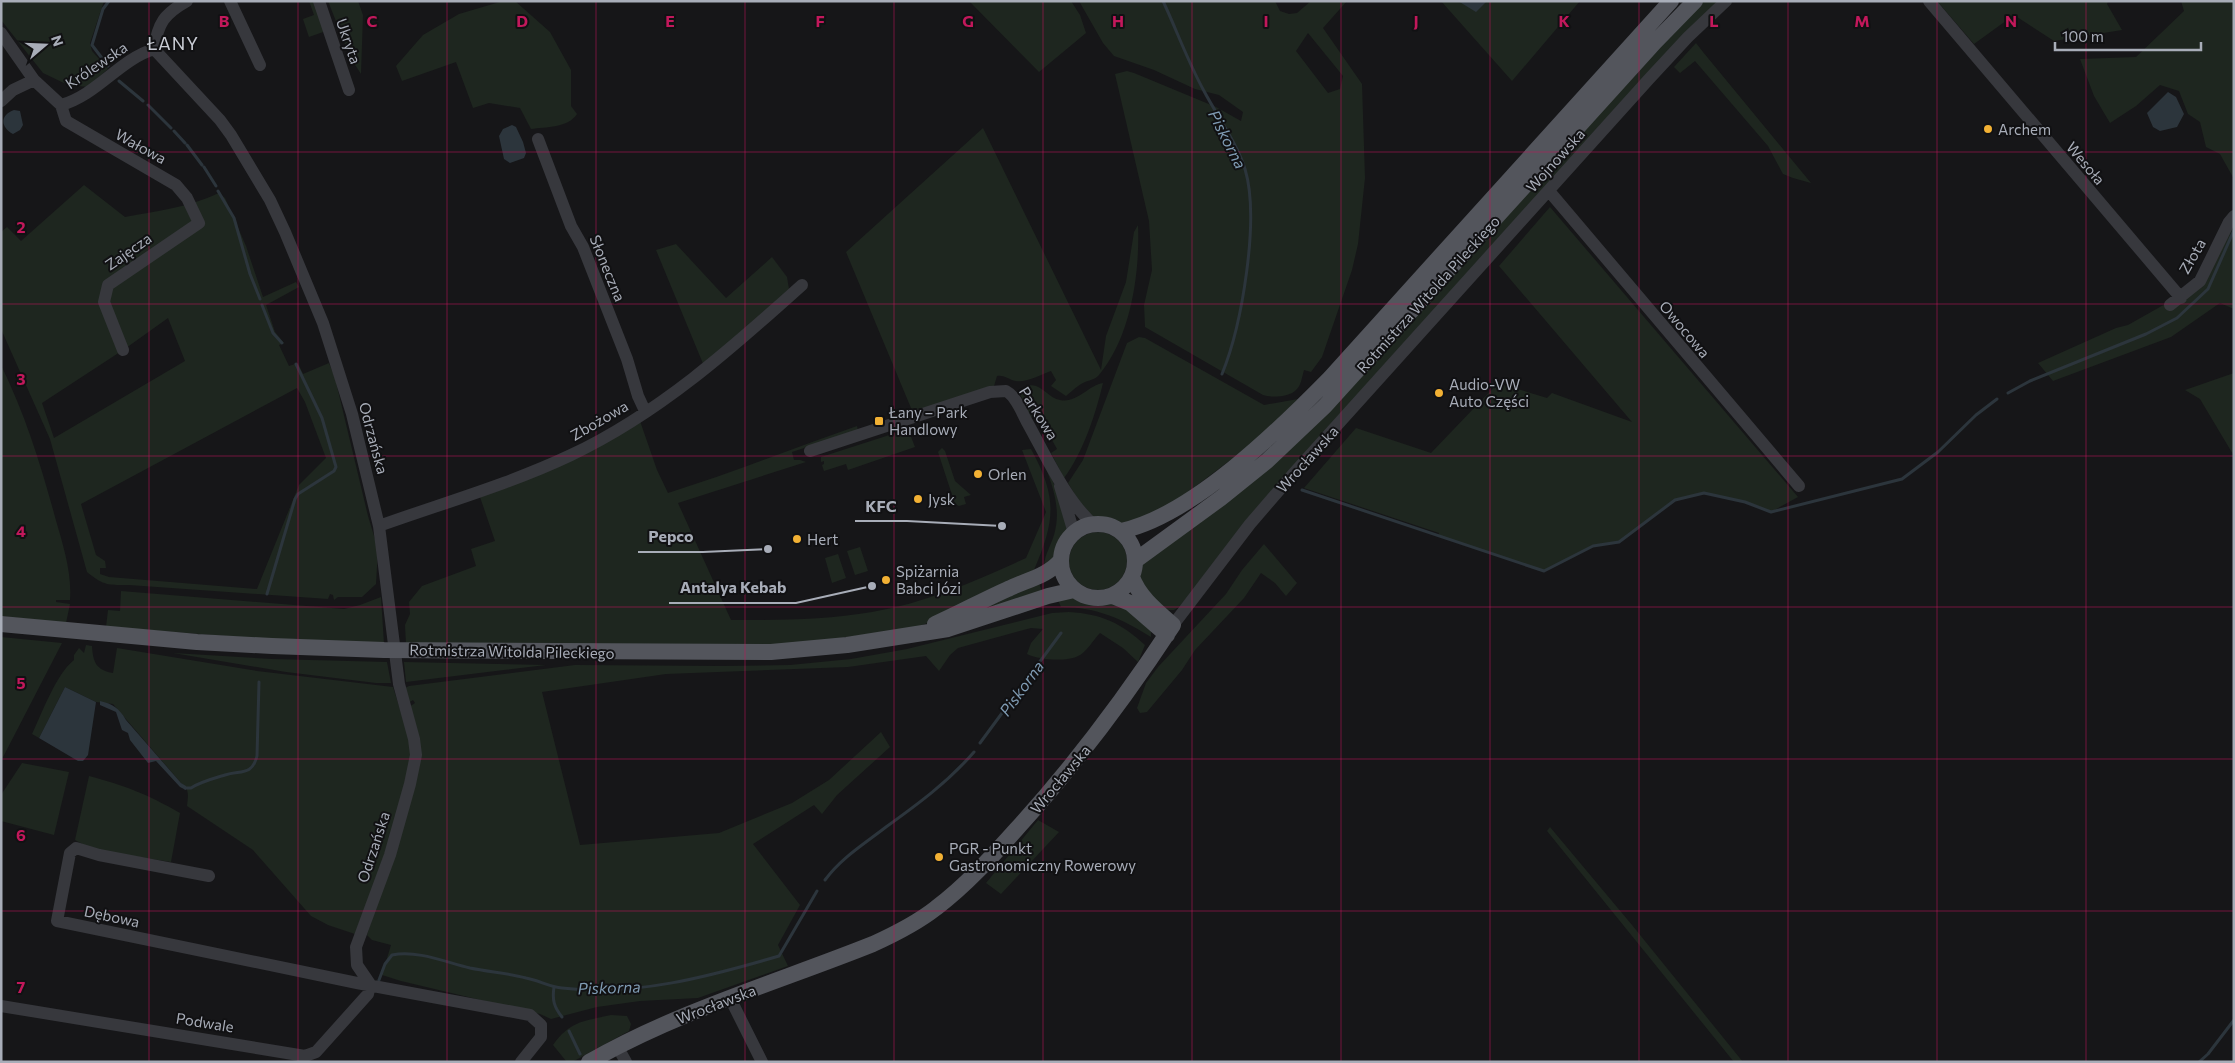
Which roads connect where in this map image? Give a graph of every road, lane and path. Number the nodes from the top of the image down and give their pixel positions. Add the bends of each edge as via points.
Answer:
1 (187, 1) edge
2 (230, 1) edge
3 (319, 1) edge
4 (1671, 1) edge
5 (1694, 1) edge
6 (1726, 1) edge
7 (1929, 1) edge
8 (1, 33) edge
9 (154, 49) junction
10 (260, 65) dead end
11 (34, 80) junction
12 (349, 90) dead end
13 (1, 101) edge
14 (61, 105) junction
15 (538, 139) dead end
16 (1548, 191) junction
17 (2234, 216) edge
18 (199, 223) joint
19 (802, 285) dead end
20 (2181, 298) junction
21 (2170, 305) dead end
22 (1411, 344) joint
23 (122, 350) dead end
24 (645, 411) junction
25 (810, 451) dead end
26 (1056, 474) junction
27 (1799, 486) dead end
28 (1094, 525) junction
29 (379, 526) junction
30 (1121, 531) junction
31 (1074, 533) junction
32 (1061, 560) junction
33 (1136, 560) junction
34 (1132, 577) junction
35 (1074, 590) junction
36 (1113, 596) junction
37 (1, 624) edge
38 (1170, 630) junction
39 (905, 636) junction
40 (209, 876) dead end
41 (370, 984) junction
42 (730, 998) junction
43 (1, 1006) edge
44 (617, 1046) junction
45 (521, 1062) edge
46 (589, 1062) edge
47 (626, 1062) edge
48 (762, 1062) edge

1 - 9 street via 164,18 157,31
2 - 10 street
3 - 12 street, Ukryta
4 - 30 main road, Rotmistrza Witolda Pileckiego via 1343,364 1280,427 1193,496 1154,519
5 - 33 main road, Rotmistrza Witolda Pileckiego via 1325,406 1221,498
6 - 16 street, Wojnowska via 1688,37
7 - 20 street, Wesoła
8 - 11 street, Królewska
9 - 14 street, Królewska via 133,59 84,96
9 - 29 street, Odrzańska via 220,120 270,200 323,323 352,414
11 - 13 street via 13,90
11 - 14 street, Królewska
14 - 18 street, Wałowa via 66,121 176,185 187,198
15 - 24 street, Słoneczna
16 - 22 street, Wojnowska
16 - 27 street, Owocowa
17 - 20 street, Złota via 2228,222 2200,281
18 - 23 street, Zajęcza via 108,285 104,302
19 - 24 street, Zbożowa via 682,388
20 - 21 street, Złota
22 - 38 street, Wrocławska via 1250,524
24 - 29 street, Zbożowa via 622,428 564,458
25 - 26 street, Parkowa via 990,392 1006,391
26 - 28 street
26 - 31 street
28 - 30 main road
28 - 31 main road
29 - 41 street, Odrzańska via 399,684 416,755 390,855 358,938 357,965
30 - 33 main road via 1131,543
31 - 32 main road
32 - 35 main road via 1064,576
32 - 39 main road, Rotmistrza Witolda Pileckiego via 1040,576
33 - 34 main road
34 - 36 main road
34 - 38 main road
35 - 36 main road via 1093,598
35 - 39 main road, Rotmistrza Witolda Pileckiego via 948,629
36 - 38 main road via 1130,602
37 - 39 main road, Rotmistrza Witolda Pileckiego via 253,645 384,650 771,652
38 - 42 main road, Wrocławska via 1119,706 1068,770 981,867 935,909 873,944
40 - 41 street, Dębowa via 76,848 70,853 57,921
41 - 43 street, Podwale via 368,994 322,1047 305,1056
41 - 45 street via 530,1015 541,1024 542,1030 536,1045
42 - 44 main road, Wrocławska
42 - 48 street
44 - 46 main road, Wrocławska
44 - 47 street

